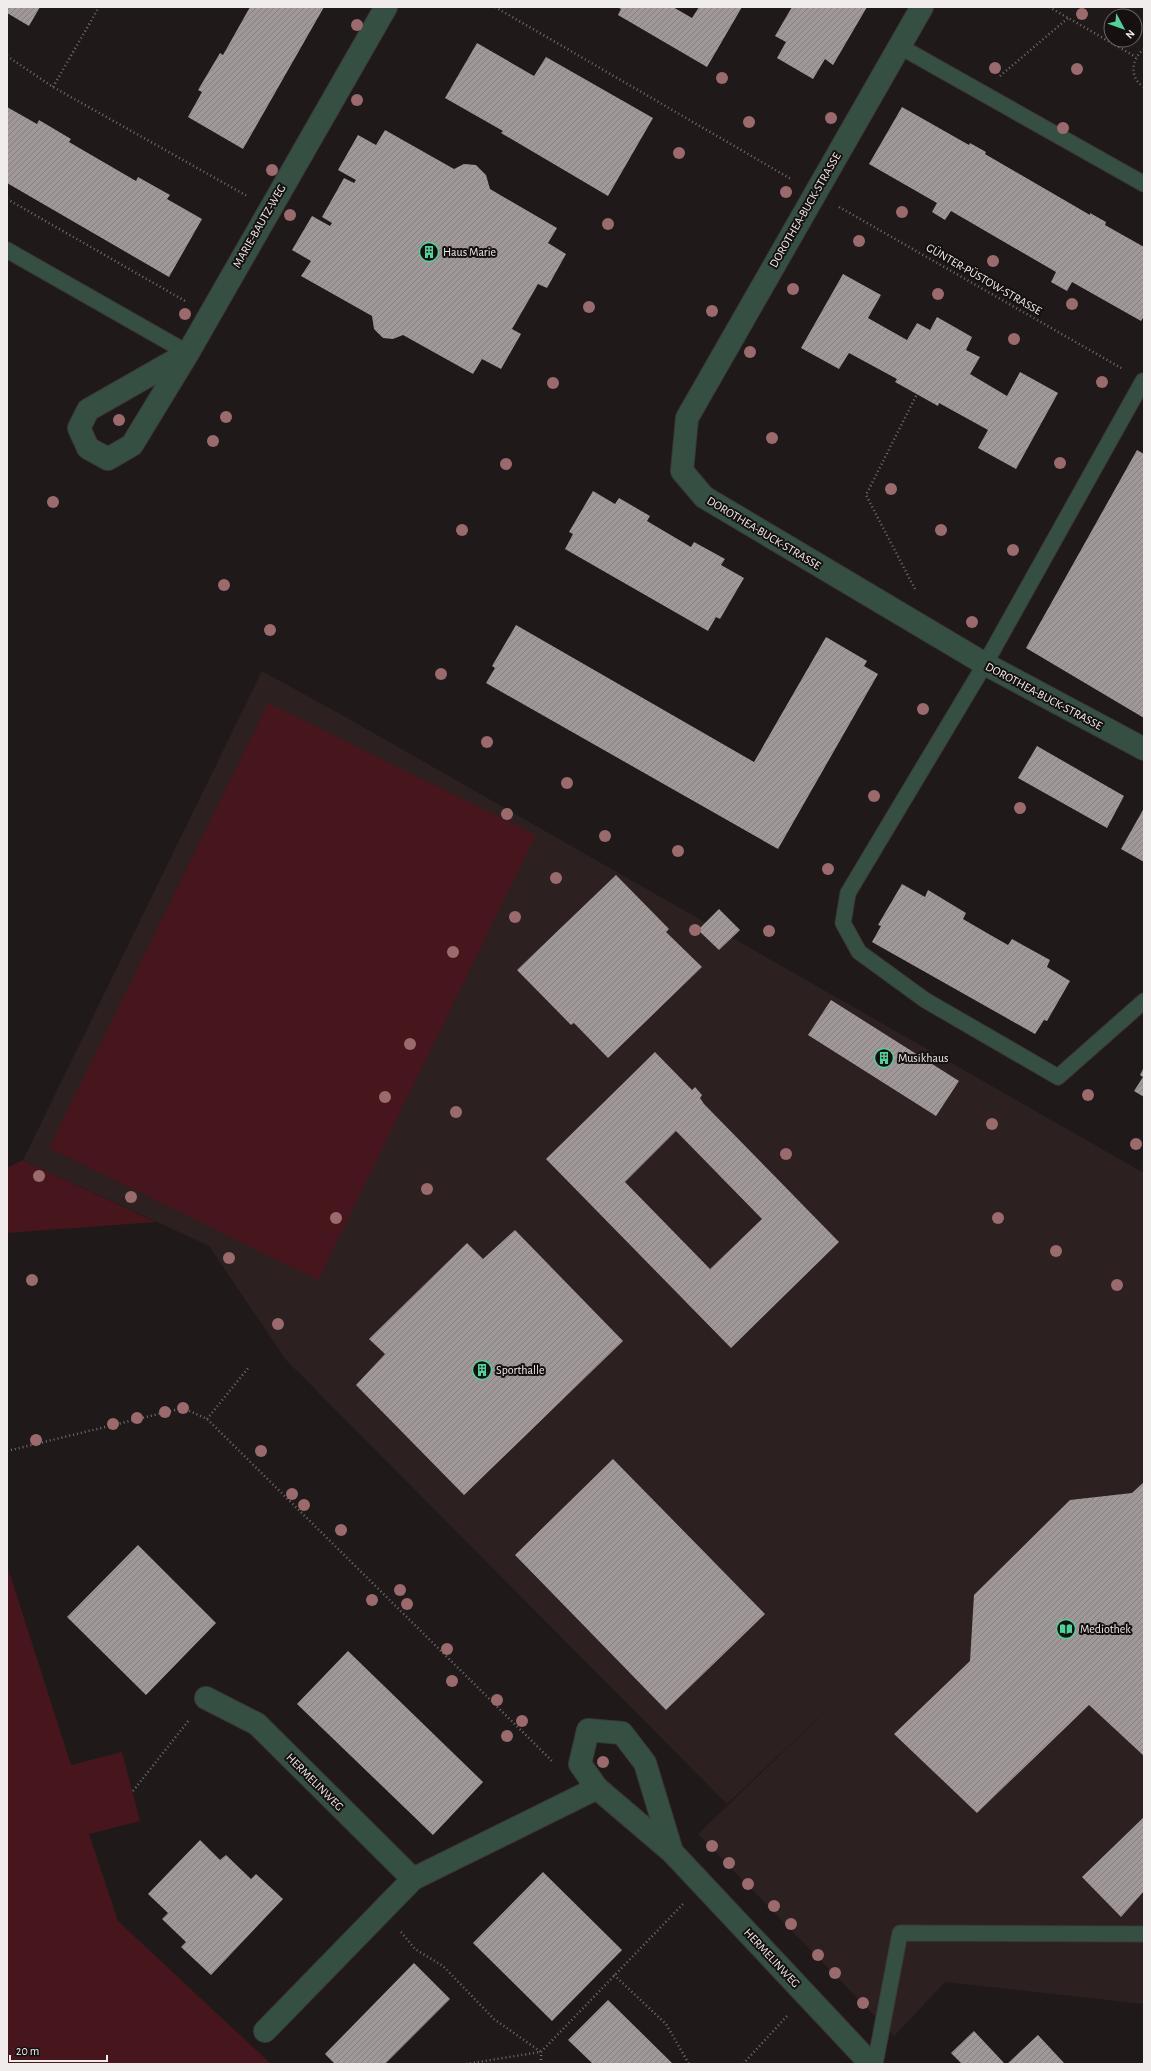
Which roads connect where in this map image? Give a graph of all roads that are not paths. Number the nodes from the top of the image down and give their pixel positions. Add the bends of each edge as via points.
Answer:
1 (386, 7) edge
2 (922, 7) edge
3 (899, 46) junction
4 (1144, 184) edge
5 (7, 250) edge
6 (188, 353) junction
7 (1143, 381) road end
8 (985, 664) junction
9 (1144, 750) edge
10 (1144, 1001) edge
11 (206, 1698) road end
12 (596, 1788) junction
13 (672, 1852) junction
14 (413, 1879) junction
15 (1144, 1934) edge
16 (265, 2031) dead end
17 (871, 2064) edge
18 (876, 2064) edge

1 - 6 street, MARIE-BAUTZ-WEG
2 - 3 street, DOROTHEA-BUCK-STRASSE
3 - 4 lane
3 - 8 street, DOROTHEA-BUCK-STRASSE via 687,418 682,471 704,497
5 - 6 lane
6 - 6 street, MARIE-BAUTZ-WEG via 132,445 108,459 88,448 79,428 88,410
7 - 8 lane
8 - 9 street, DOROTHEA-BUCK-STRASSE
8 - 10 lane via 848,893 844,923 860,952 925,1000 1058,1077
11 - 14 street, HERMELINWEG via 257,1724
12 - 13 street, HERMELINWEG
12 - 13 street, HERMELINWEG via 580,1764 588,1730 622,1733 645,1763
12 - 14 street
13 - 17 street, HERMELINWEG
14 - 16 street
15 - 18 lane via 900,1933

